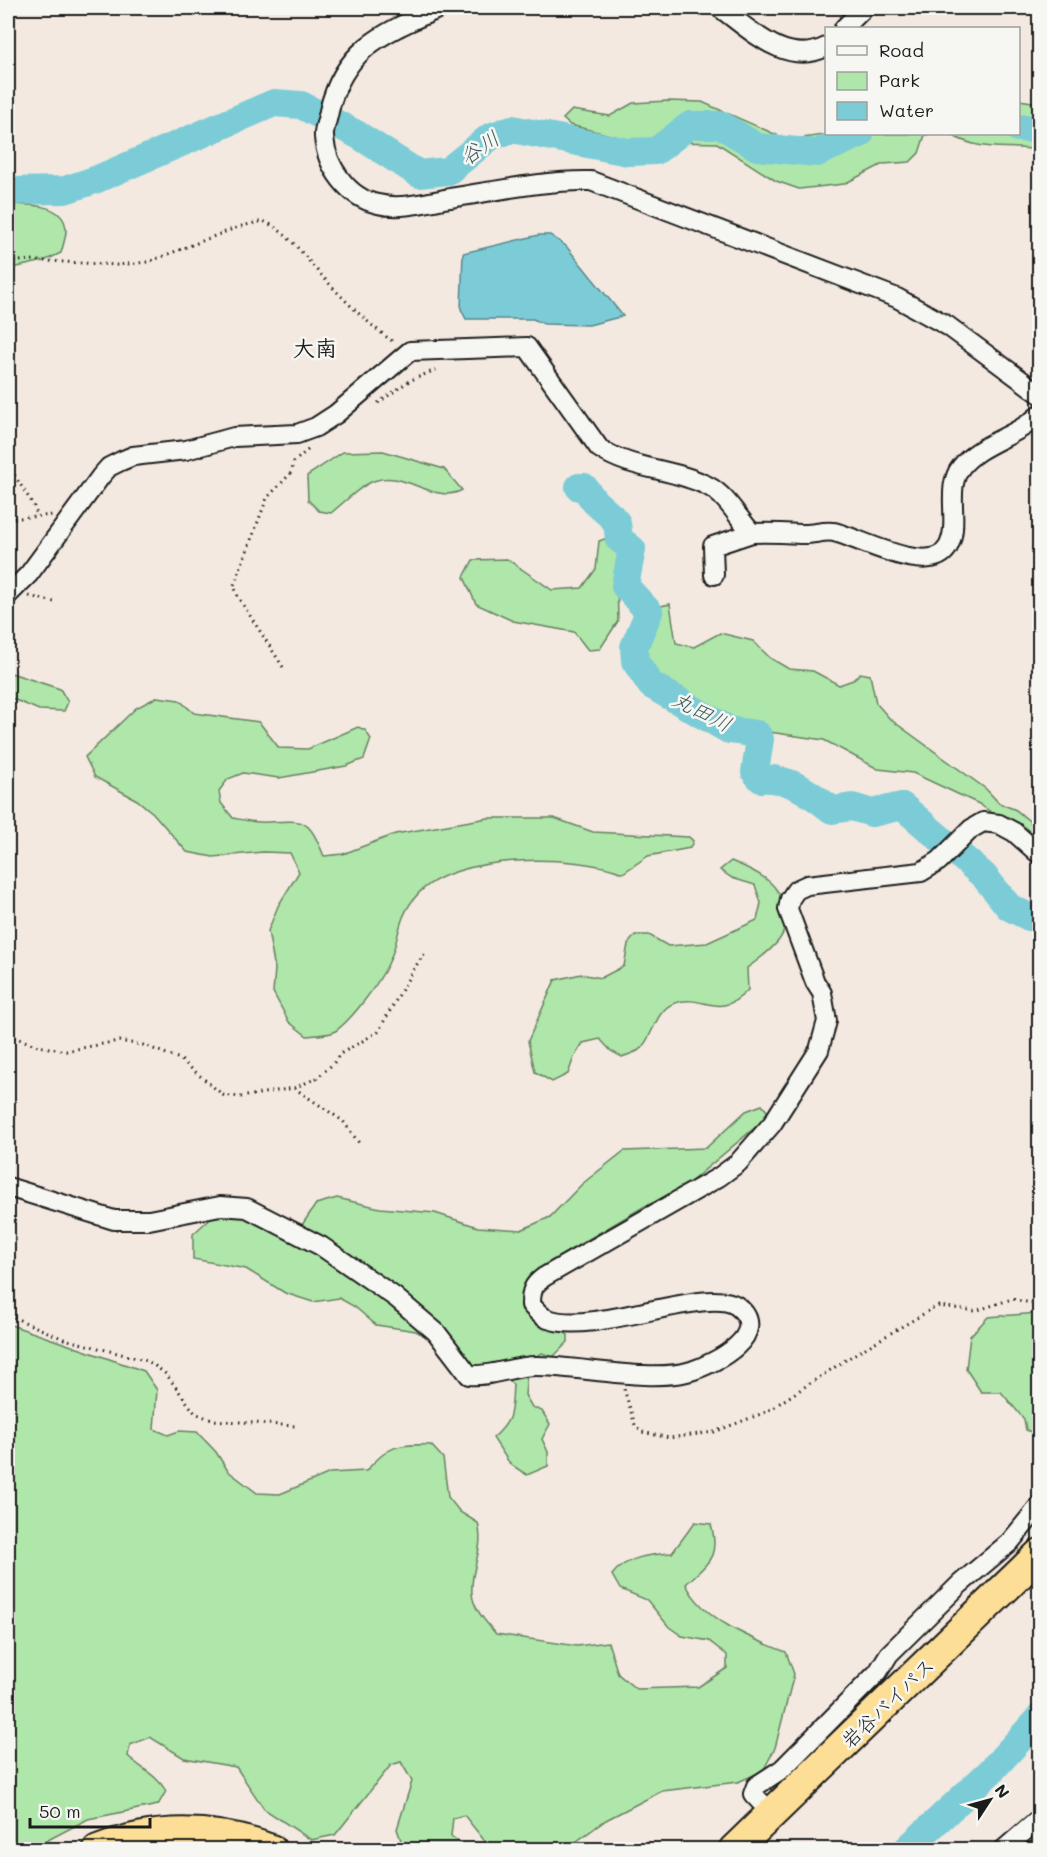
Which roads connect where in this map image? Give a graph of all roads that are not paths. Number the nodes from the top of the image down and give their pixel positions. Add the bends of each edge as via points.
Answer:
1 (440, 8) edge
2 (720, 8) edge
3 (864, 8) edge
4 (845, 27) edge
5 (825, 48) edge
6 (1040, 394) edge
7 (1040, 414) edge
8 (752, 533) junction
9 (714, 575) dead end
10 (8, 595) edge
11 (1040, 855) edge
12 (8, 1187) edge
13 (1040, 1505) edge
14 (1040, 1554) edge
15 (773, 1815) junction
16 (1040, 1818) edge
17 (98, 1850) edge
18 (271, 1850) edge
19 (734, 1850) edge
20 (1002, 1850) edge

1 - 6 street via 364,46 341,75 324,136 332,168 355,194 377,204 405,206 558,180 591,181 897,298 948,326
2 - 5 street via 775,48 814,53
3 - 4 street
7 - 8 street via 976,453 959,470 954,484 953,533 942,555 932,560 902,555 831,531
8 - 9 street via 713,546
8 - 10 street via 710,486 639,466 599,447 527,347 410,351 316,427 297,434 234,437 186,450 133,456 109,467 29,574
11 - 12 street via 1014,832 999,824 983,822 921,872 807,885 789,899 788,909 814,982 822,993 827,1021 819,1050 772,1124 738,1163 719,1177 534,1285 531,1305 549,1320 623,1318 679,1305 723,1301 734,1304 745,1314 745,1338 709,1364 688,1371 665,1374 538,1366 469,1375 436,1332 395,1297 321,1246 247,1208 220,1206 149,1220 114,1220
13 - 15 street via 1010,1542 960,1584 889,1654 878,1672 782,1770 756,1786 753,1794
14 - 15 highway, 岩谷バイパス
15 - 19 highway, 岩谷バイパス
16 - 20 street
17 - 18 highway via 131,1838 201,1833 241,1838

